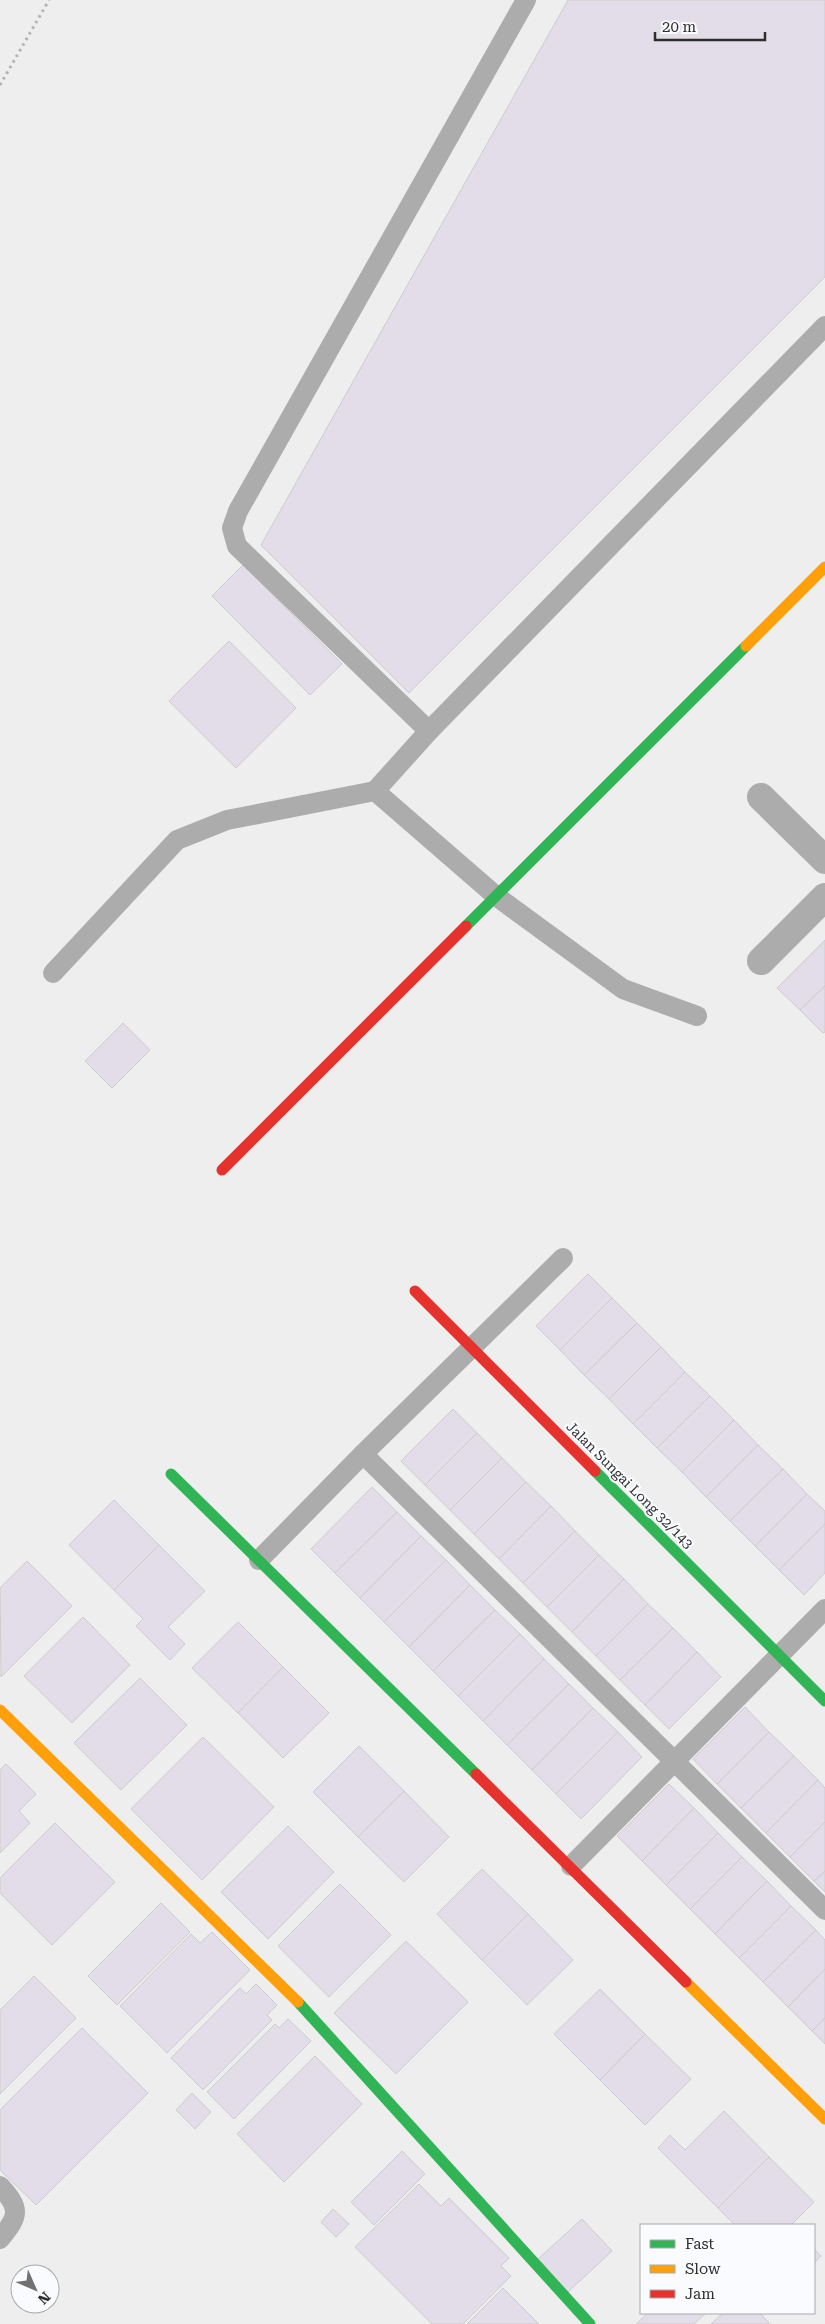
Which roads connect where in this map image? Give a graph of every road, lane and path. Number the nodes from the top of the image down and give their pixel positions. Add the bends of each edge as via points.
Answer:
1 (49, 0) edge
2 (526, 0) edge
3 (0, 85) edge
4 (825, 326) edge
5 (825, 568) edge
6 (429, 731) junction
7 (374, 792) junction
8 (761, 796) dead end
9 (825, 860) edge
10 (496, 896) junction
11 (825, 897) edge
12 (760, 961) dead end
13 (52, 974) dead end
14 (697, 1016) dead end
15 (222, 1170) dead end
16 (563, 1258) dead end
17 (415, 1290) dead end
18 (472, 1347) junction
19 (363, 1454) junction
20 (171, 1474) dead end
21 (259, 1560) junction
22 (825, 1609) edge
23 (779, 1657) junction
24 (825, 1701) edge
25 (0, 1710) edge
26 (674, 1760) junction
27 (571, 1866) junction
28 (825, 1910) edge
29 (825, 2119) edge
30 (0, 2186) edge
31 (0, 2239) edge
32 (590, 2324) edge

1 - 3 path
2 - 6 lane via 243,502 232,528 236,546
4 - 6 lane
5 - 10 street
6 - 7 lane
7 - 10 lane
7 - 13 lane via 227,820 177,840
8 - 9 street
10 - 14 lane via 623,989
10 - 15 street
11 - 12 street
16 - 18 lane
17 - 18 street, Jalan Sungai Long 32/143
18 - 19 lane
18 - 23 street, Jalan Sungai Long 32/143
19 - 21 lane
19 - 26 lane
20 - 21 street
21 - 27 street
22 - 23 lane
23 - 24 street, Jalan Sungai Long 32/143
23 - 26 lane
25 - 32 street via 304,2008
26 - 27 lane
26 - 28 lane
27 - 29 street
30 - 31 lane via 16,2209 15,2221

